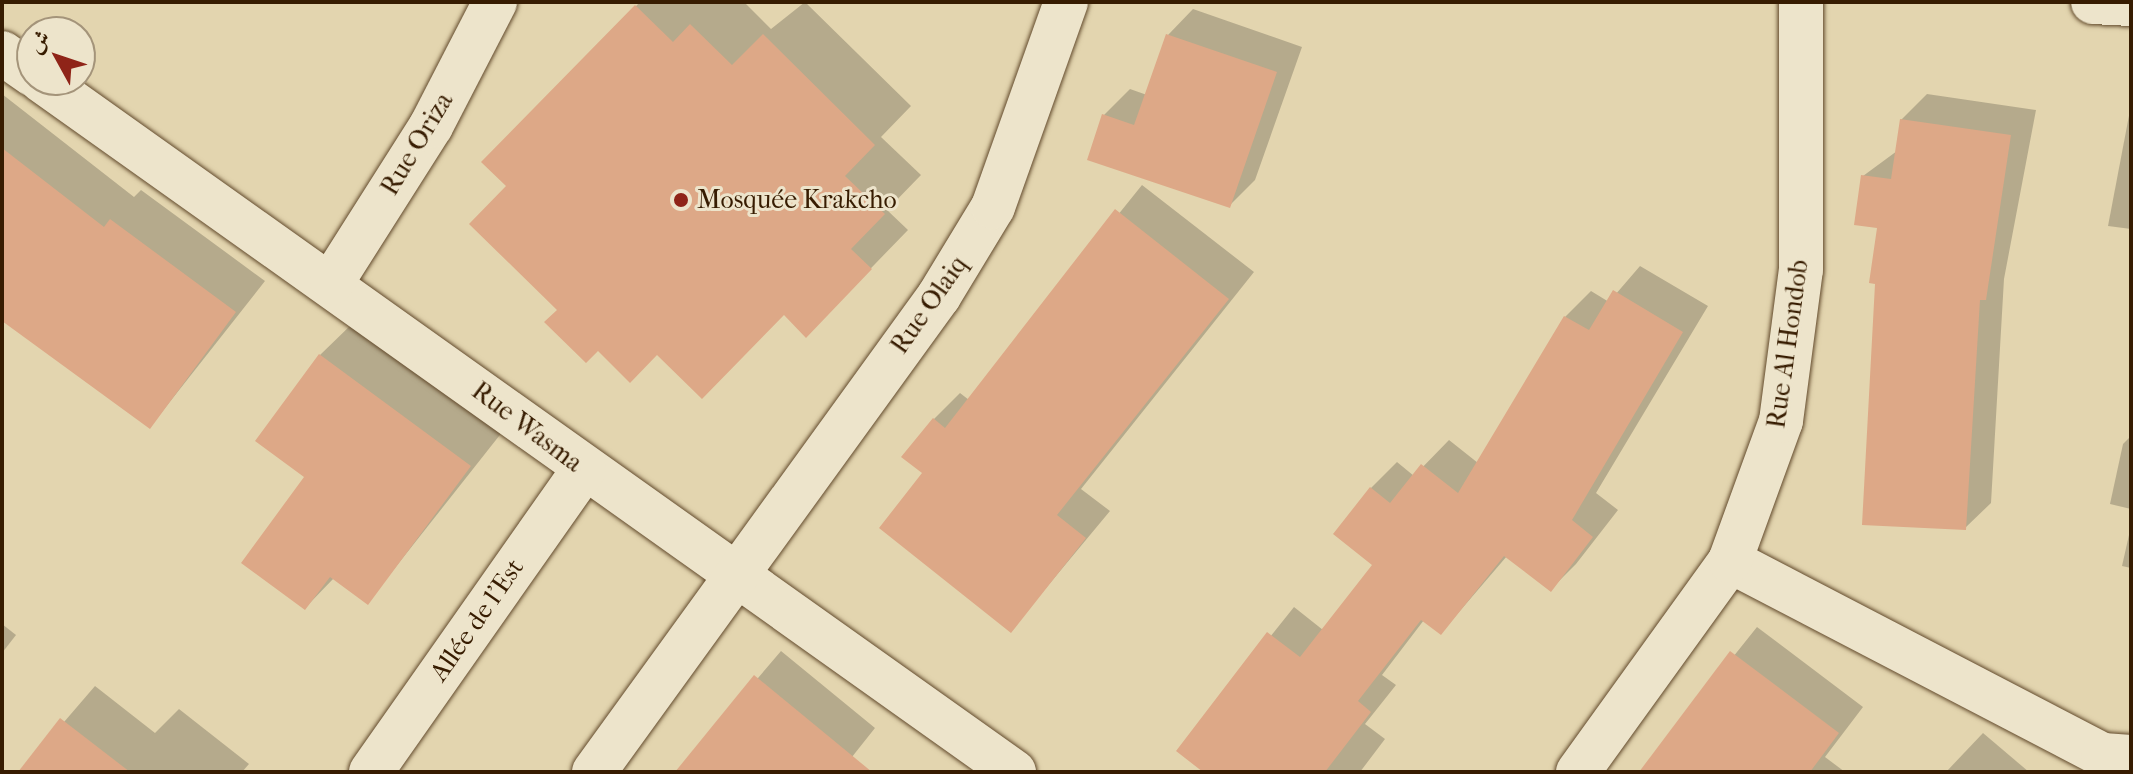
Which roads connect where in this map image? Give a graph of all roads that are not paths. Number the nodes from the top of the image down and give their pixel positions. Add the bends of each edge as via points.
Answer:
1 (495, 2) edge
2 (1066, 2) edge
3 (1801, 2) edge
4 (2093, 2) edge
5 (2131, 4) edge
6 (64, 96) edge
7 (332, 282) junction
8 (584, 469) junction
9 (1730, 561) junction
10 (733, 576) junction
11 (2131, 757) edge
12 (371, 772) edge
13 (594, 772) edge
14 (1014, 772) edge
15 (1578, 772) edge

1 - 7 street, Rue Oriza via 431,126
2 - 10 street, Rue Olaiq via 993,207 939,296
3 - 9 street, Rue Al Hondob via 1797,300 1781,421
4 - 5 street
6 - 7 street, Rue Wasma
7 - 8 street, Rue Wasma
8 - 10 street, Rue Wasma
8 - 12 street, Allée de l'Est
9 - 11 street via 2103,755
9 - 15 street, Rue Al Hondob
10 - 13 street
10 - 14 street, Rue Wasma

